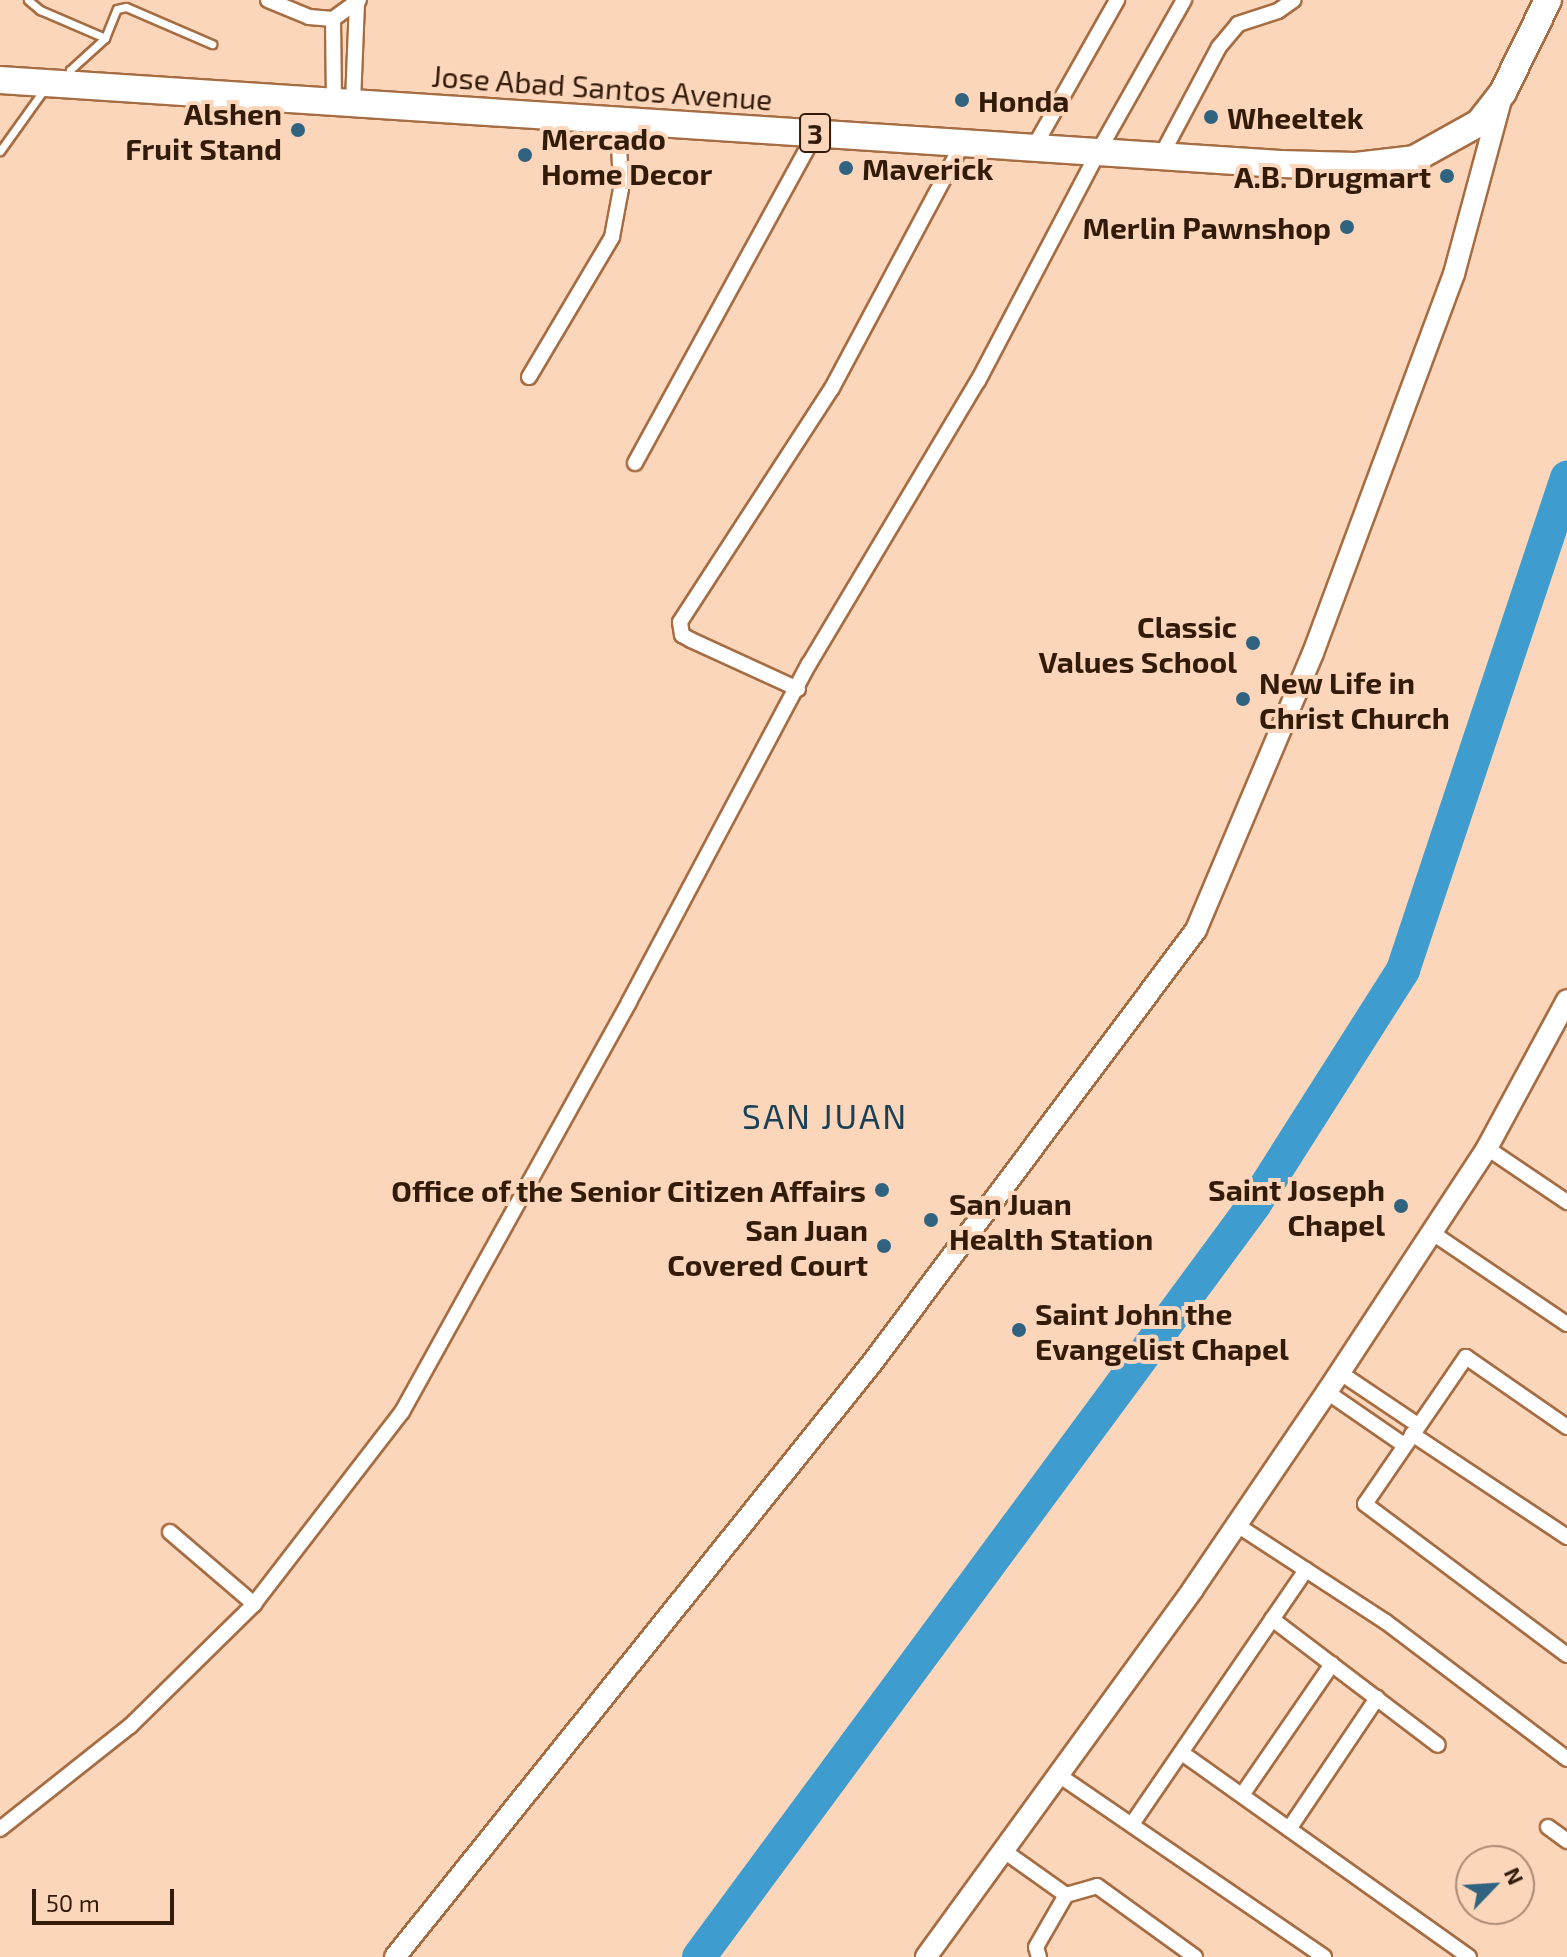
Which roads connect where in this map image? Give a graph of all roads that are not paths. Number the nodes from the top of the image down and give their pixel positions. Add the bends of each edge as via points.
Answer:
1 (28, 0) edge
2 (268, 0) edge
3 (1117, 0) edge
4 (1184, 0) edge
5 (1294, 0) edge
6 (1548, 0) edge
7 (358, 2) edge
8 (333, 19) junction
9 (105, 38) junction
10 (212, 44) dead end
11 (0, 80) edge
12 (57, 86) junction
13 (1503, 92) junction
14 (343, 101) junction
15 (618, 120) junction
16 (816, 133) junction
17 (963, 143) junction
18 (1034, 147) junction
19 (0, 151) edge
20 (1098, 152) junction
21 (1161, 156) junction
22 (529, 377) dead end
23 (635, 463) dead end
24 (798, 689) junction
25 (1567, 1000) edge
26 (1487, 1148) junction
27 (1567, 1202) edge
28 (1431, 1232) junction
29 (1567, 1324) edge
30 (1339, 1372) junction
31 (1327, 1392) junction
32 (1567, 1427) edge
33 (1411, 1435) junction
34 (1237, 1525) junction
35 (170, 1532) dead end
36 (1567, 1537) edge
37 (1306, 1570) junction
38 (254, 1604) junction
39 (1272, 1619) junction
40 (1567, 1655) edge
41 (1332, 1664) junction
42 (1377, 1698) junction
43 (1438, 1745) dead end
44 (1182, 1753) junction
45 (1567, 1759) edge
46 (1060, 1776) junction
47 (1242, 1795) junction
48 (1132, 1824) junction
49 (1548, 1827) dead end
50 (0, 1829) edge
51 (1289, 1829) junction
52 (1567, 1841) edge
53 (1004, 1851) junction
54 (1066, 1895) junction
55 (395, 1957) edge
56 (926, 1957) edge
57 (1039, 1957) edge
58 (1195, 1957) edge
59 (1324, 1957) edge
60 (1469, 1957) edge

1 - 9 lane
2 - 8 street via 309,17
3 - 18 street
4 - 20 street
5 - 21 street via 1238,24 1219,47
6 - 13 highway, Jose Abad Santos Avenue / 3
7 - 8 street
7 - 14 street
8 - 14 street
9 - 10 lane via 117,9 126,7
9 - 12 lane
11 - 12 highway, Jose Abad Santos Avenue / 3
12 - 14 highway, Jose Abad Santos Avenue / 3
12 - 19 lane
13 - 21 highway, Jose Abad Santos Avenue / 3 via 1479,123 1414,159 1323,166
13 - 55 main road via 1454,274 1313,653 1196,930 872,1363
14 - 15 highway, Jose Abad Santos Avenue / 3
15 - 16 highway, Jose Abad Santos Avenue / 3
15 - 22 street via 621,189 612,237
16 - 17 highway, Jose Abad Santos Avenue / 3
16 - 23 street
17 - 18 highway, Jose Abad Santos Avenue / 3
17 - 24 street via 832,388 680,622 682,635
18 - 20 highway, Jose Abad Santos Avenue / 3
20 - 21 highway, Jose Abad Santos Avenue / 3
20 - 24 street via 978,381
24 - 38 street via 402,1412
25 - 26 main road
26 - 27 street
26 - 28 main road
28 - 29 street
28 - 30 main road
30 - 31 main road
30 - 33 street
31 - 33 street
31 - 34 main road
32 - 33 street via 1466,1357
33 - 36 street
33 - 40 street via 1365,1504
34 - 37 street
34 - 46 main road
35 - 38 street
37 - 39 street
37 - 45 street via 1386,1622
38 - 50 street via 130,1726
39 - 41 street
39 - 44 street
41 - 42 street
41 - 47 street
42 - 43 street
42 - 51 street
44 - 47 street
44 - 48 street
46 - 48 street
46 - 53 main road
47 - 51 street
48 - 59 street
49 - 52 street
51 - 60 street
53 - 54 street
53 - 56 main road
54 - 57 street via 1036,1947
54 - 58 street via 1097,1886

